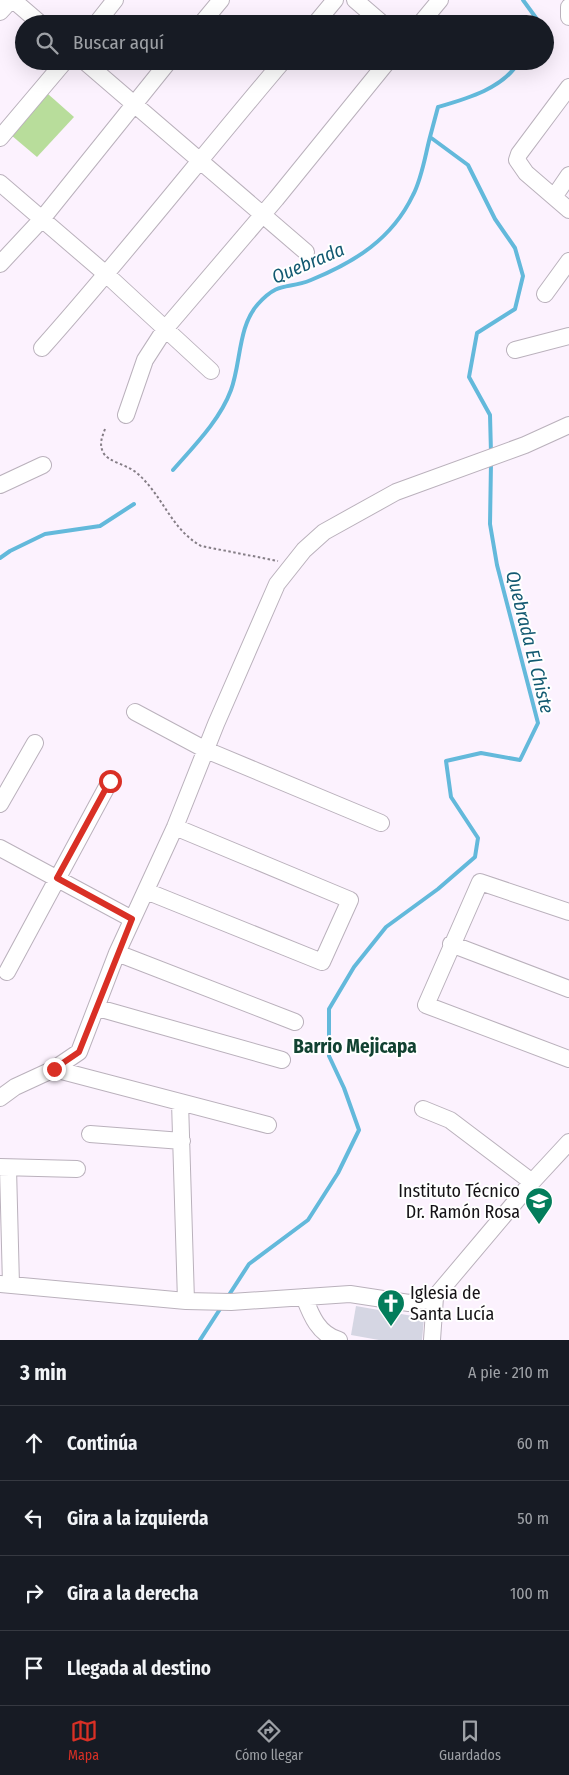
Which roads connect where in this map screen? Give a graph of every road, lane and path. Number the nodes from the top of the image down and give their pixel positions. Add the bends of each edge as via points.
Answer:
1 (12, 0) edge
2 (115, 0) edge
3 (221, 0) edge
4 (335, 0) edge
5 (355, 0) edge
6 (440, 0) edge
7 (569, 8) edge
8 (0, 12) edge
9 (30, 15) edge
10 (103, 15) edge
11 (208, 15) edge
12 (322, 15) edge
13 (372, 15) edge
14 (428, 15) edge
15 (569, 17) edge
16 (57, 70) edge
17 (94, 70) edge
18 (161, 70) edge
19 (275, 70) edge
20 (381, 70) edge
21 (569, 87) edge
22 (133, 104) junction
23 (0, 138) edge
24 (199, 160) junction
25 (569, 175) edge
26 (0, 183) edge
27 (554, 197) junction
28 (569, 210) edge
29 (262, 215) junction
30 (42, 219) junction
31 (306, 252) dead end
32 (569, 261) edge
33 (0, 264) edge
34 (107, 275) junction
35 (545, 294) dead end
36 (164, 329) junction
37 (569, 336) edge
38 (42, 348) dead end
39 (515, 350) dead end
40 (211, 371) dead end
41 (126, 415) dead end
42 (569, 425) edge
43 (105, 429) dead end
44 (43, 465) dead end
45 (0, 485) edge
46 (293, 564) junction
47 (135, 712) dead end
48 (35, 743) dead end
49 (206, 750) junction
50 (110, 781) dead end
51 (0, 804) edge
52 (381, 823) dead end
53 (175, 827) junction
54 (0, 848) edge
55 (57, 878) junction
56 (146, 891) junction
57 (569, 912) edge
58 (132, 919) junction
59 (451, 944) junction
60 (117, 953) junction
61 (8, 972) dead end
62 (569, 989) edge
63 (98, 1008) junction
64 (295, 1022) dead end
65 (569, 1059) edge
66 (282, 1060) dead end
67 (54, 1069) junction
68 (0, 1098) edge
69 (180, 1102) junction
70 (423, 1109) dead end
71 (268, 1126) dead end
72 (90, 1134) dead end
73 (182, 1141) junction
74 (569, 1142) edge
75 (4, 1168) edge
76 (77, 1169) dead end
77 (532, 1182) junction
78 (6, 1284) edge
79 (304, 1297) junction
80 (435, 1297) junction
81 (186, 1301) junction
82 (339, 1340) edge
83 (432, 1340) edge

1 - 8 street
1 - 9 street
2 - 10 street
3 - 11 street
4 - 12 street
5 - 13 street
6 - 14 street
7 - 15 street
16 - 23 street
17 - 22 street
18 - 22 street
19 - 24 street
20 - 29 street
21 - 27 street via 516,160 526,174
22 - 24 street
22 - 30 street
24 - 29 street
24 - 34 street
25 - 27 street
26 - 30 street
27 - 28 street
29 - 31 street
29 - 36 street
30 - 33 street
30 - 34 street
32 - 35 street
34 - 36 street
34 - 38 street
36 - 40 street
36 - 41 street via 145,360
37 - 39 street
42 - 46 street via 525,445 396,492 324,532
43 - 46 path via 101,441 103,452 149,484 177,527 191,540 201,546
44 - 45 street
46 - 49 street via 277,584
47 - 49 street
48 - 51 street
49 - 52 street
49 - 53 street
50 - 55 street
53 - 56 street
53 - 56 street via 350,900 322,962
54 - 55 street
55 - 58 street
55 - 61 street
56 - 58 street
57 - 59 street via 480,882
58 - 60 street
59 - 62 street
59 - 65 street via 426,1005
60 - 63 street
60 - 64 street
63 - 66 street
63 - 67 street via 79,1052
67 - 68 street via 15,1087
67 - 69 street
69 - 71 street
69 - 73 street
70 - 77 street via 450,1120
72 - 73 street
73 - 81 street
74 - 77 street
75 - 76 street
75 - 78 street
77 - 80 street
78 - 81 street
79 - 80 street via 350,1294 409,1303
79 - 81 street via 231,1302
79 - 82 street via 314,1322
80 - 83 street

